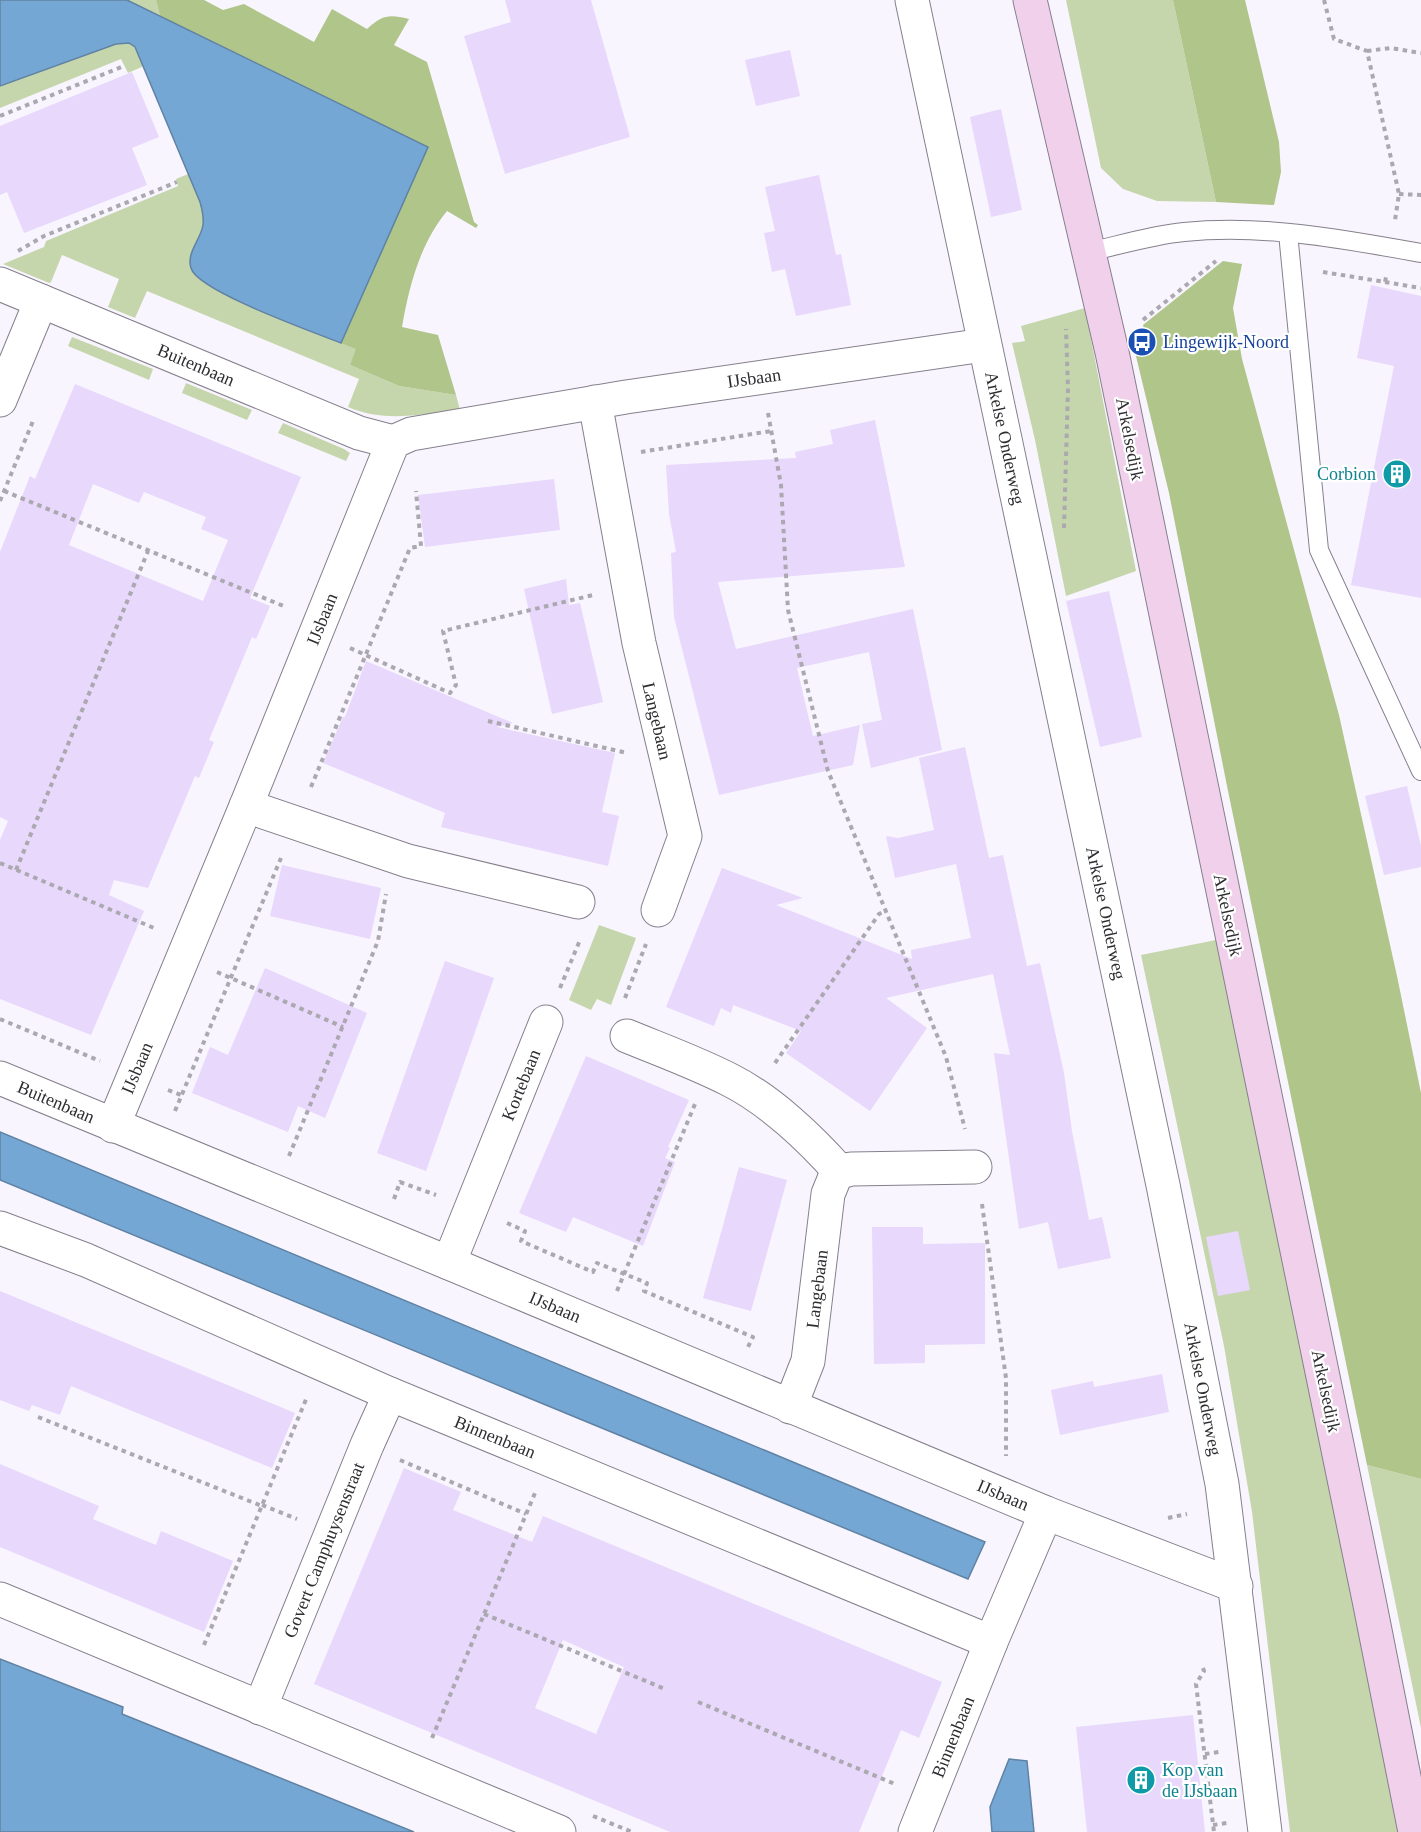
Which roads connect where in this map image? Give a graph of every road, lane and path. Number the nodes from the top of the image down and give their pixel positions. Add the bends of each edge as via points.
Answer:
1 (912, 0) edge
2 (1030, 0) edge
3 (1324, 0) edge
4 (1367, 51) junction
5 (1421, 53) edge
6 (124, 66) dead end
7 (0, 116) edge
8 (177, 182) dead end
9 (1399, 194) junction
10 (1421, 195) edge
11 (1288, 233) junction
12 (1390, 247) junction
13 (16, 252) dead end
14 (1089, 252) junction
15 (1421, 253) edge
16 (1222, 256) dead end
17 (1292, 267) junction
18 (1385, 282) junction
19 (0, 284) edge
20 (1421, 288) edge
21 (1099, 293) junction
22 (41, 301) junction
23 (1138, 324) dead end
24 (984, 345) junction
25 (0, 400) edge
26 (595, 402) junction
27 (767, 411) dead end
28 (35, 417) dead end
29 (771, 431) junction
30 (393, 442) junction
31 (605, 458) junction
32 (4, 491) junction
33 (0, 501) edge
34 (1061, 534) dead end
35 (148, 550) junction
36 (628, 586) junction
37 (291, 609) dead end
38 (316, 634) junction
39 (488, 721) dead end
40 (667, 763) junction
41 (1421, 771) edge
42 (246, 806) junction
43 (393, 856) junction
44 (0, 863) edge
45 (15, 870) junction
46 (578, 902) dead end
47 (658, 910) joint
48 (887, 910) junction
49 (158, 930) dead end
50 (581, 937) dead end
51 (183, 957) junction
52 (0, 1019) edge
53 (546, 1022) joint
54 (624, 1022) joint
55 (343, 1027) junction
56 (709, 1071) junction
57 (134, 1075) junction
58 (0, 1078) edge
59 (753, 1094) junction
60 (181, 1095) dead end
61 (113, 1126) junction
62 (289, 1156) dead end
63 (975, 1167) junction
64 (840, 1172) junction
65 (0, 1228) edge
66 (449, 1263) junction
67 (602, 1327) junction
68 (308, 1394) dead end
69 (390, 1394) junction
70 (790, 1407) junction
71 (38, 1417) dead end
72 (549, 1459) junction
73 (399, 1460) dead end
74 (1005, 1463) dead end
75 (262, 1506) junction
76 (1046, 1513) junction
77 (526, 1514) junction
78 (1236, 1586) junction
79 (0, 1599) edge
80 (484, 1614) junction
81 (991, 1642) junction
82 (201, 1652) dead end
83 (665, 1689) dead end
84 (698, 1702) dead end
85 (260, 1708) junction
86 (428, 1747) dead end
87 (929, 1797) junction
88 (559, 1832) edge
89 (915, 1832) edge
90 (1265, 1832) edge
91 (1415, 1832) edge

1 - 24 street, Arkelse Onderweg
2 - 14 main road, Arkelsedijk
3 - 4 path via 1334,39
4 - 5 path via 1391,48
4 - 9 path
6 - 7 path
8 - 13 path via 44,236
9 - 10 path
9 - 12 path
11 - 12 lane
11 - 14 lane via 1224,229 1181,232
11 - 17 lane
12 - 15 lane
12 - 18 path
14 - 21 main road, Arkelsedijk
16 - 23 path
17 - 18 path
17 - 41 lane via 1319,550
18 - 20 path
19 - 22 street, Buitenbaan
21 - 34 path via 1074,305 1066,330 1066,514
21 - 91 main road, Arkelsedijk
22 - 25 street
22 - 30 street, Buitenbaan via 359,433
24 - 26 street, IJsbaan
24 - 78 street, Arkelse Onderweg via 1163,1185 1222,1484
26 - 30 street, IJsbaan via 411,434
26 - 31 street, Langebaan
27 - 29 path
28 - 32 path
29 - 31 path
29 - 48 path via 781,485 788,610 828,771
30 - 38 street, IJsbaan
31 - 36 street, Langebaan
32 - 33 path
32 - 35 path
35 - 37 path
35 - 45 path
36 - 38 path via 443,631 456,685 450,693
36 - 40 street, Langebaan
38 - 42 street, IJsbaan
39 - 40 path
40 - 47 street, Langebaan via 685,836
42 - 43 street
42 - 51 street, IJsbaan
43 - 46 street
43 - 55 path via 378,941
44 - 45 path
45 - 49 path
47 - 54 path
48 - 59 path via 879,914
48 - 63 path via 946,1057
50 - 53 path
51 - 55 path
51 - 57 street, IJsbaan
52 - 57 path
53 - 66 street, Kortebaan
54 - 56 street
55 - 62 path
56 - 59 street
56 - 67 path
57 - 60 path
57 - 61 street, IJsbaan
58 - 61 street, Buitenbaan
59 - 64 street via 816,1145
61 - 66 street, IJsbaan
63 - 64 street via 863,1167
63 - 74 path via 1006,1378
64 - 70 street, Langebaan via 828,1194 808,1361
65 - 69 street, Binnenbaan via 86,1260
66 - 67 street, IJsbaan
67 - 70 street, IJsbaan
68 - 75 path
69 - 72 street, Binnenbaan
69 - 85 street, Govert Camphuysenstraat
70 - 76 street, IJsbaan
71 - 75 path
72 - 77 path
72 - 81 street, Binnenbaan
73 - 77 path
75 - 82 path
76 - 78 street, IJsbaan
76 - 81 street, Binnenbaan
77 - 80 path
78 - 90 street, Arkelse Onderweg
79 - 85 street
80 - 83 path
80 - 86 path
81 - 87 street, Binnenbaan
84 - 87 path
85 - 88 street
87 - 89 street, Binnenbaan

